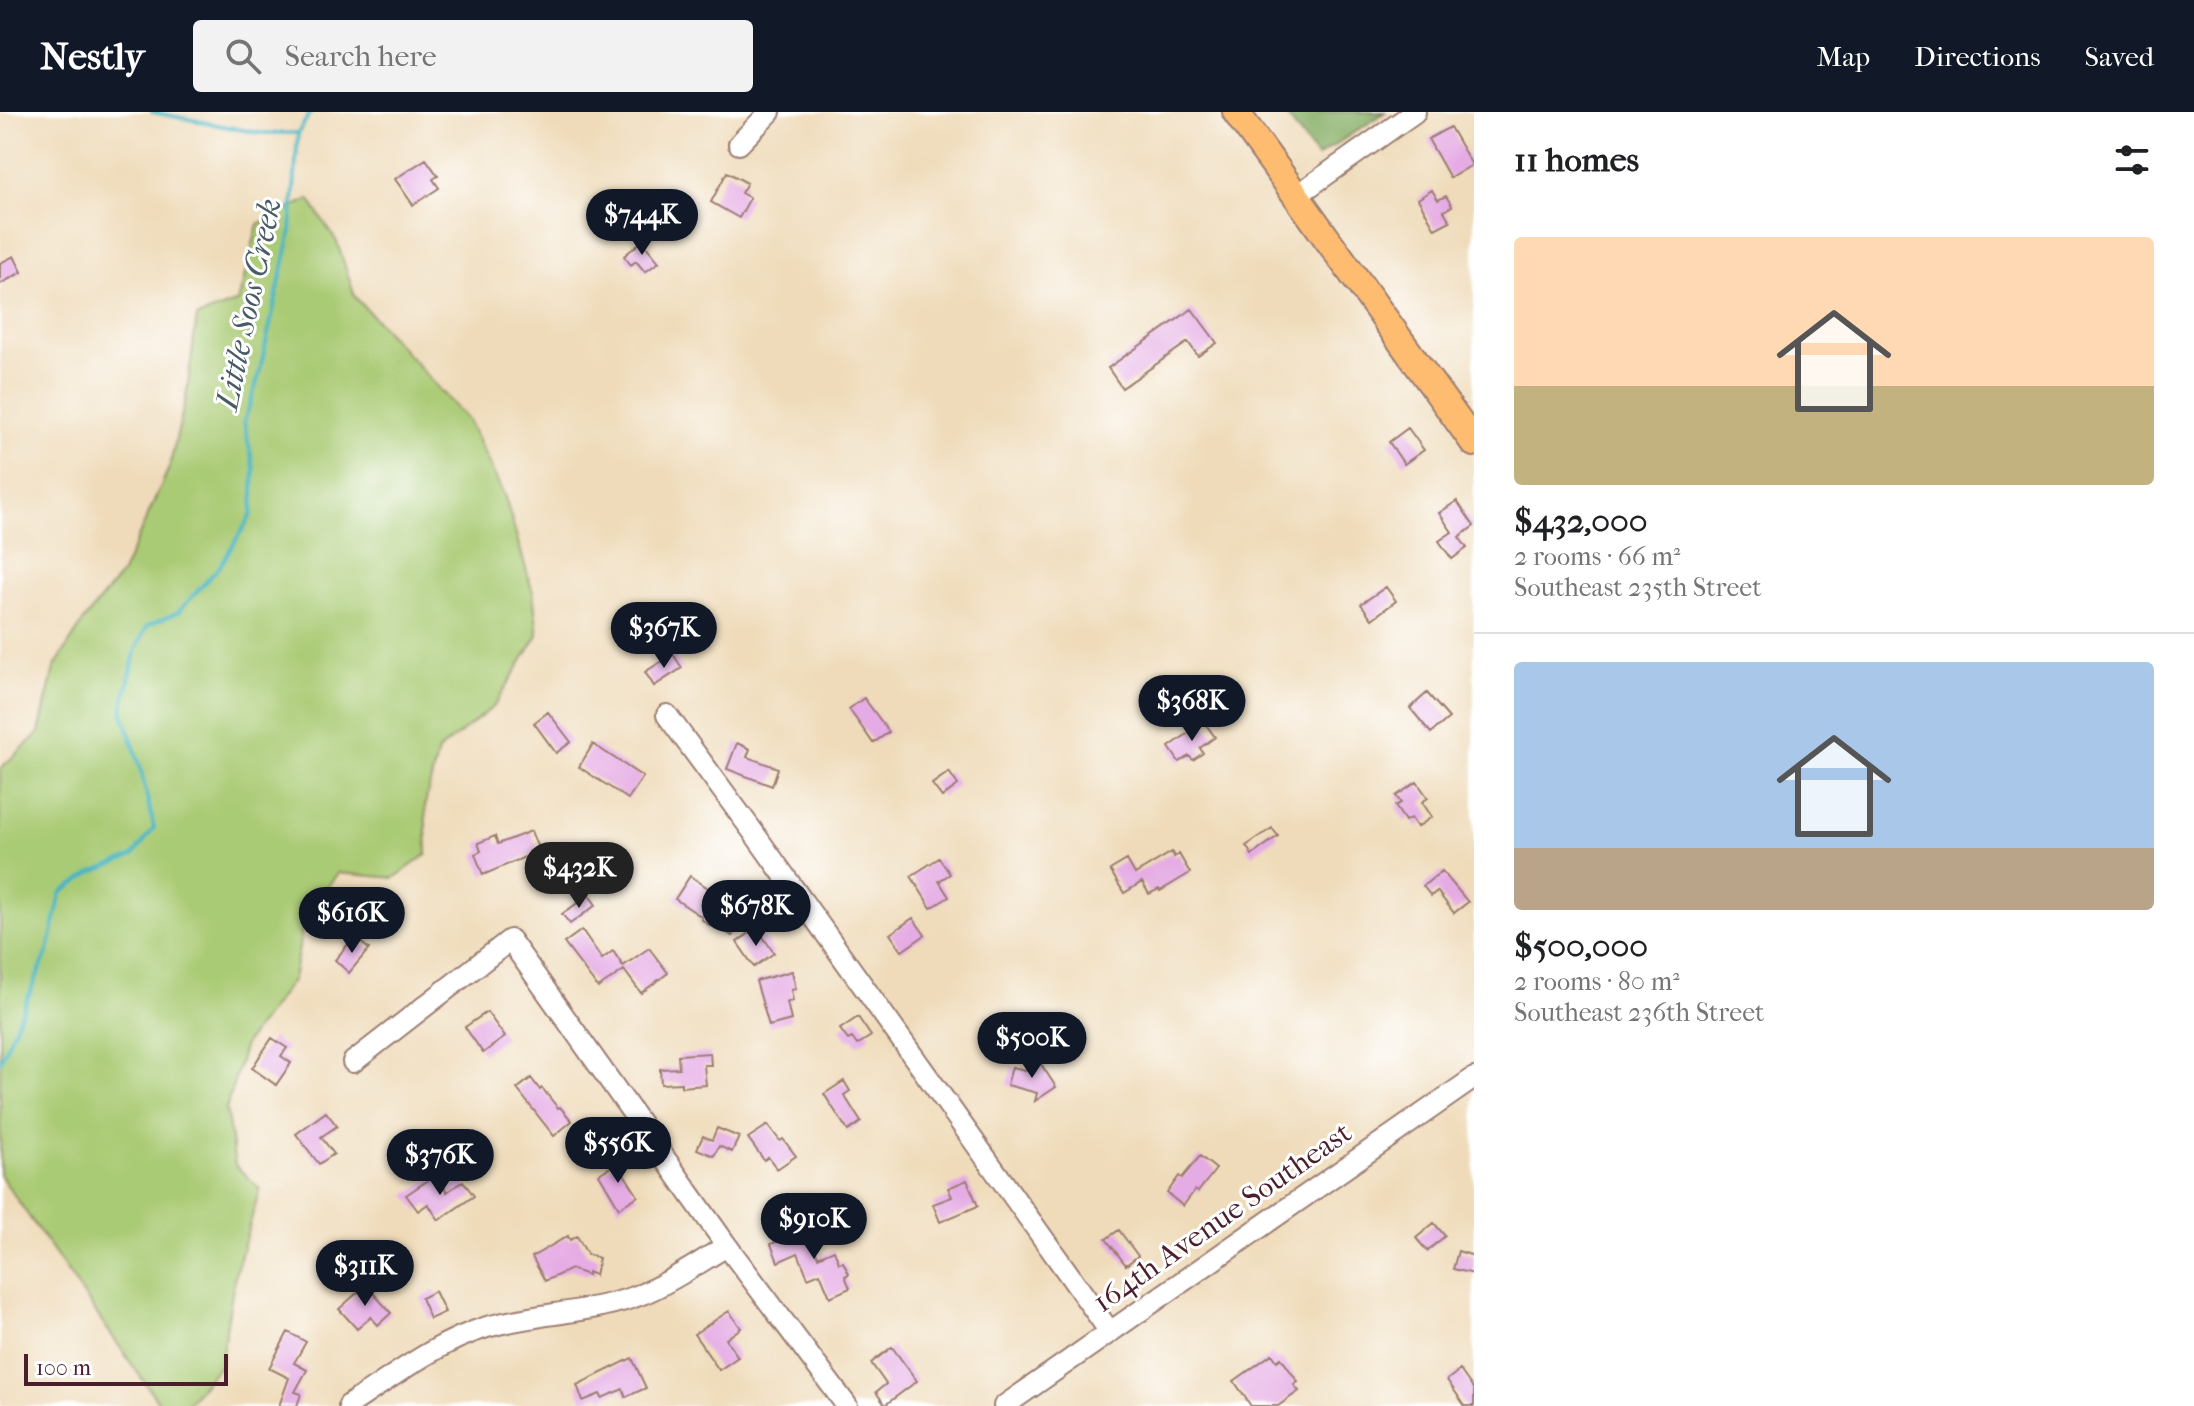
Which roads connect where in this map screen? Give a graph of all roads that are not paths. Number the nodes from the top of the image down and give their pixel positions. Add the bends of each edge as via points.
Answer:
1 (770, 112) edge
2 (1236, 112) edge
3 (1415, 112) edge
4 (739, 144) dead end
5 (1296, 196) junction
6 (1474, 443) edge
7 (667, 715) dead end
8 (353, 1062) dead end
9 (1474, 1078) edge
10 (727, 1246) junction
11 (1110, 1332) junction
12 (349, 1405) edge
13 (847, 1406) edge
14 (1004, 1406) edge

1 - 4 street
2 - 5 main road
3 - 5 street
5 - 6 main road
7 - 11 street
8 - 10 street via 510,940
9 - 11 street, 164th Avenue Southeast
10 - 12 street via 641,1294 461,1338
10 - 13 street
11 - 14 street, 164th Avenue Southeast

